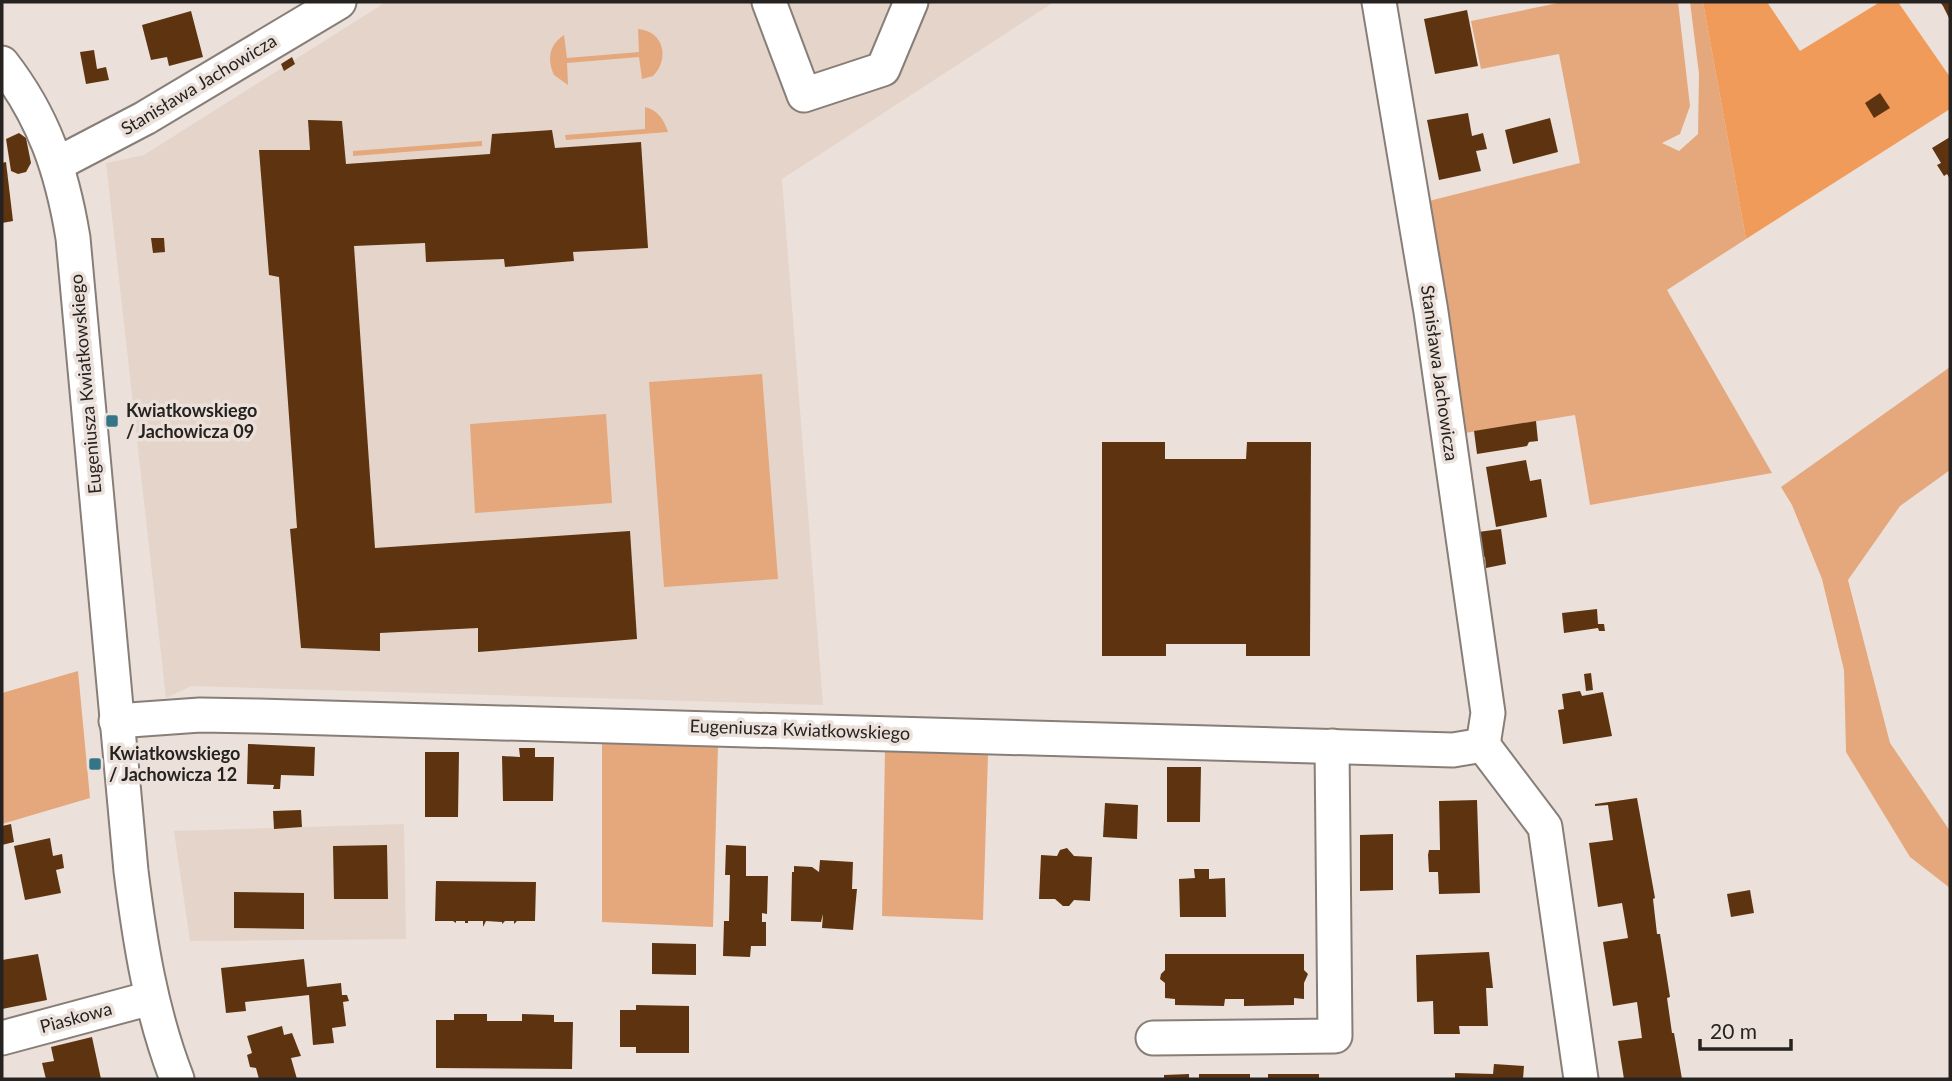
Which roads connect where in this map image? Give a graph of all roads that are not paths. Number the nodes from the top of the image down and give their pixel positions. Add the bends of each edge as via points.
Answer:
1 (339, 2) edge
2 (769, 2) edge
3 (911, 2) edge
4 (1379, 2) edge
5 (2, 63) edge
6 (57, 164) junction
7 (116, 721) junction
8 (1483, 745) junction
9 (1332, 746) junction
10 (151, 998) junction
11 (2, 1038) edge
12 (1153, 1038) dead end
13 (177, 1079) edge
14 (1581, 1079) edge

1 - 6 street, Stanisława Jachowicza via 145,118
2 - 3 street via 804,95 883,69
4 - 8 street, Stanisława Jachowicza via 1431,312 1488,713
5 - 6 street, Eugeniusza Kwiatkowskiego via 24,93
6 - 7 street, Eugeniusza Kwiatkowskiego via 73,238
7 - 9 street, Eugeniusza Kwiatkowskiego via 200,715
7 - 10 street, Eugeniusza Kwiatkowskiego via 134,898
8 - 9 street, Eugeniusza Kwiatkowskiego via 1454,750
8 - 14 street via 1545,827
9 - 12 street via 1335,1036
10 - 11 street, Piaskowa
10 - 13 street, Eugeniusza Kwiatkowskiego

